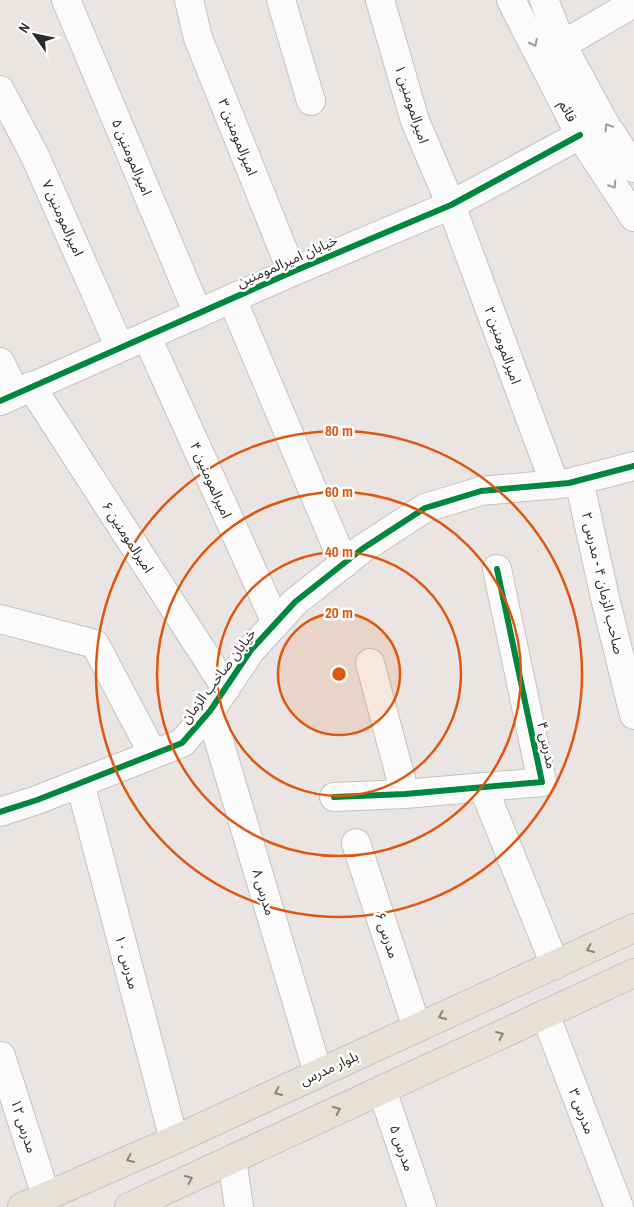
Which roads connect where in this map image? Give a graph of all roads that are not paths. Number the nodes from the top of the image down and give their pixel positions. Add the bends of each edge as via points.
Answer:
1 (66, 0) edge
2 (189, 0) edge
3 (281, 0) edge
4 (380, 0) edge
5 (512, 0) edge
6 (544, 0) edge
7 (634, 3) edge
8 (562, 45) junction
9 (0, 90) edge
10 (311, 101) dead end
11 (580, 135) junction
12 (634, 168) edge
13 (451, 205) junction
14 (634, 217) edge
15 (292, 272) junction
16 (232, 299) junction
17 (198, 314) junction
18 (147, 336) junction
19 (120, 348) junction
20 (0, 362) edge
21 (16, 394) edge
22 (634, 466) edge
23 (567, 482) junction
24 (344, 564) junction
25 (497, 569) dead end
26 (0, 619) edge
27 (276, 623) junction
28 (370, 663) dead end
29 (226, 688) junction
30 (210, 711) junction
31 (634, 715) edge
32 (153, 754) junction
33 (80, 783) junction
34 (483, 787) junction
35 (405, 794) junction
36 (334, 797) dead end
37 (0, 812) edge
38 (356, 842) dead end
39 (634, 928) edge
40 (555, 964) junction
41 (634, 973) edge
42 (545, 1014) junction
43 (417, 1028) junction
44 (1, 1056) dead end
45 (318, 1074) junction
46 (382, 1090) junction
47 (174, 1140) junction
48 (232, 1159) junction
49 (34, 1202) edge
50 (129, 1207) edge
51 (239, 1207) edge
52 (422, 1207) edge
53 (619, 1207) edge

1 - 17 street, امیرالمومنین ۵
2 - 15 street, امیرالمومنین ۳ via 198,38
3 - 10 street
4 - 13 street, امیرالمومنین ۱ via 415,121
5 -> 11 street, قائم
6 - 8 street, قائم
7 - 8 street
12 -> 8 street, قائم
9 - 19 street, امیرالمومنین ۷ via 34,154
11 - 13 street, خیابان امیرالمومنین
11 -> 14 street, قائم
13 - 15 street, خیابان امیرالمومنین
13 - 23 street, امیرالمومنین ۲
15 - 16 street, خیابان امیرالمومنین
16 - 17 street, خیابان امیرالمومنین
16 - 24 street
17 - 18 street, خیابان امیرالمومنین
18 - 19 street, خیابان امیرالمومنین
18 - 27 street, امیرالمومنین ۴
19 - 21 street, خیابان امیرالمومنین
20 - 21 street, امیرالمومنین ۶
21 - 29 street, امیرالمومنین ۶
22 - 23 street, خیابان صاحب الزمان
23 - 24 street, خیابان صاحب الزمان via 481,492 425,508
23 - 31 street, صاحب الزمان ۴ - مدرس ۲ via 605,598
24 - 27 street, خیابان صاحب الزمان via 295,602
25 - 34 street, مدرس ۴ via 542,782
26 - 32 street via 94,644
27 - 29 street, خیابان صاحب الزمان via 251,650
28 - 35 street
29 - 30 street, خیابان صاحب الزمان
30 - 32 street, خیابان صاحب الزمان via 182,743
30 - 45 street, مدرس ۸
32 - 33 street, خیابان صاحب الزمان
33 - 37 street, خیابان صاحب الزمان
33 - 47 street, مدرس ۱۰
34 - 35 street, مدرس ۴
34 - 40 street
35 - 36 street, مدرس ۴
38 - 43 street, مدرس ۶
39 -> 40 main road, بلوار مدرس
40 -> 43 main road, بلوار مدرس
41 - 42 main road
46 -> 42 main road
42 - 53 street, مدرس ۳
43 - 45 main road, بلوار مدرس
44 - 49 street, مدرس ۱۲
45 -> 47 main road, بلوار مدرس
48 -> 46 main road
46 - 52 street, مدرس ۵
47 -> 49 main road, بلوار مدرس
50 -> 48 main road
48 - 51 street

